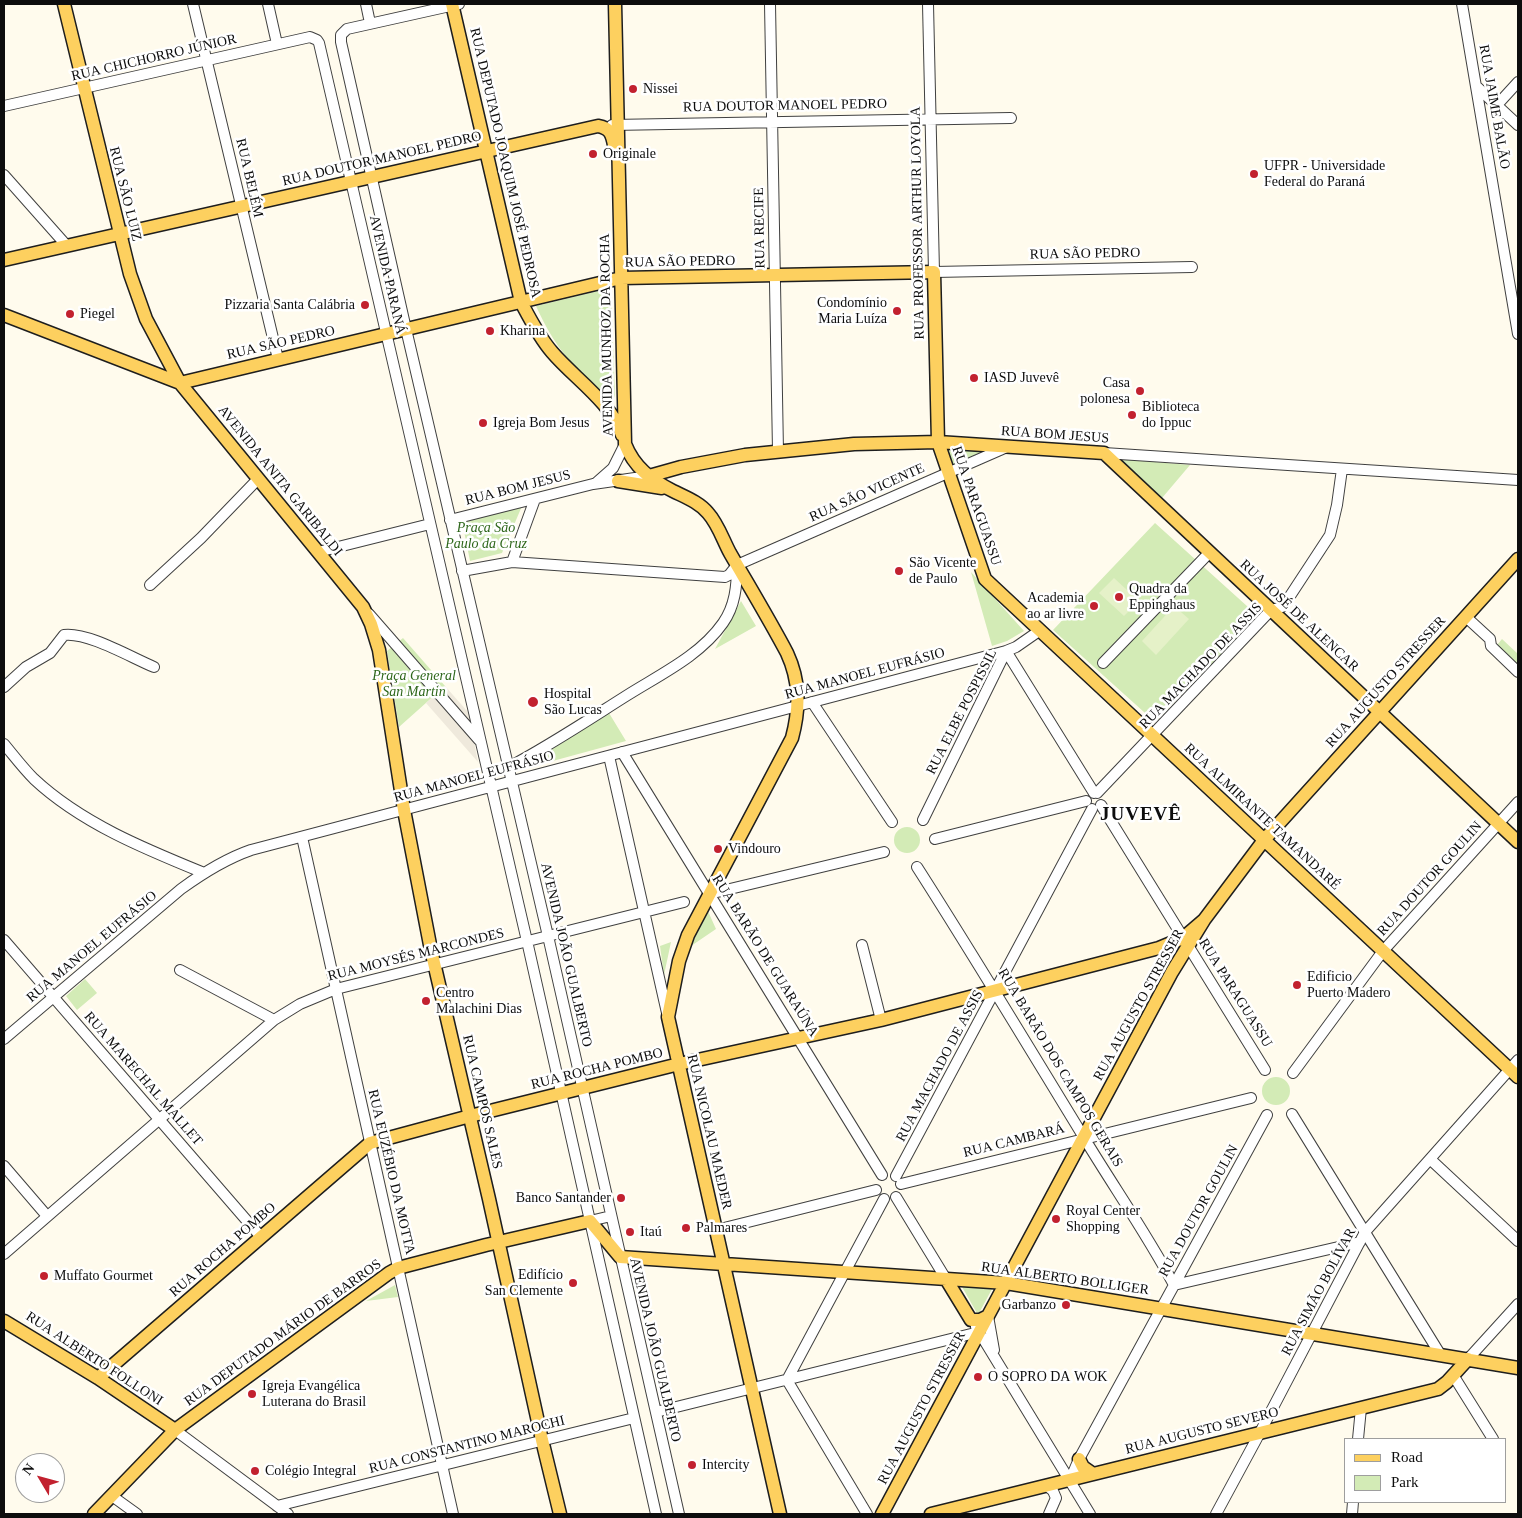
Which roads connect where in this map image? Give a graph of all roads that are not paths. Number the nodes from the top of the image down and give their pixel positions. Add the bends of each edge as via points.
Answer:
1 (64, 4) edge
2 (193, 4) edge
3 (268, 4) edge
4 (366, 4) edge
5 (454, 4) edge
6 (615, 4) edge
7 (770, 4) edge
8 (928, 4) edge
9 (1462, 4) edge
10 (365, 25) junction
11 (310, 37) joint
12 (277, 44) junction
13 (207, 60) junction
14 (1518, 82) edge
15 (1476, 86) junction
16 (84, 88) junction
17 (1497, 105) junction
18 (4, 106) edge
19 (1011, 118) dead end
20 (930, 119) junction
21 (772, 122) junction
22 (618, 124) junction
23 (1518, 125) edge
24 (598, 126) junction
25 (485, 151) junction
26 (4, 175) edge
27 (371, 177) junction
28 (619, 178) junction
29 (351, 182) junction
30 (241, 206) junction
31 (120, 234) junction
32 (67, 246) junction
33 (4, 260) edge
34 (1192, 267) dead end
35 (934, 272) junction
36 (775, 275) junction
37 (621, 278) junction
38 (521, 302) junction
39 (4, 315) edge
40 (1517, 320) edge
41 (406, 329) junction
42 (386, 334) junction
43 (1518, 334) edge
44 (278, 360) junction
45 (180, 383) junction
46 (938, 442) junction
47 (624, 444) junction
48 (1008, 447) junction
49 (778, 451) junction
50 (1104, 453) junction
51 (1342, 469) junction
52 (948, 472) junction
53 (649, 476) junction
54 (258, 478) junction
55 (1518, 480) edge
56 (618, 481) junction
57 (593, 484) junction
58 (671, 490) junction
59 (535, 499) junction
60 (450, 520) junction
61 (430, 524) junction
62 (318, 552) junction
63 (1210, 552) junction
64 (1518, 559) edge
65 (512, 562) junction
66 (737, 565) junction
67 (462, 571) junction
68 (985, 579) joint
69 (150, 585) dead end
70 (363, 607) junction
71 (1270, 610) junction
72 (1466, 617) junction
73 (1039, 630) junction
74 (1006, 651) junction
75 (1103, 663) dead end
76 (154, 667) dead end
77 (1518, 672) edge
78 (4, 687) edge
79 (812, 702) junction
80 (798, 706) junction
81 (1380, 712) junction
82 (1152, 735) junction
83 (480, 741) junction
84 (4, 744) edge
85 (622, 752) junction
86 (533, 753) junction
87 (609, 756) junction
88 (508, 767) junction
89 (633, 770) junction
90 (540, 774) junction
91 (614, 779) junction
92 (512, 781) junction
93 (490, 787) junction
94 (1095, 793) junction
95 (1518, 802) edge
96 (1093, 805) junction
97 (404, 810) junction
98 (924, 820) dead end
99 (892, 822) dead end
100 (1499, 824) junction
101 (302, 837) junction
102 (935, 839) dead end
103 (1264, 840) junction
104 (1518, 842) edge
105 (884, 852) dead end
106 (917, 867) dead end
107 (204, 873) junction
108 (709, 894) junction
109 (684, 902) dead end
110 (644, 912) junction
111 (1204, 920) joint
112 (548, 936) junction
113 (4, 940) edge
114 (527, 941) junction
115 (1186, 942) junction
116 (862, 944) dead end
117 (1159, 948) junction
118 (1383, 951) junction
119 (434, 964) junction
120 (180, 970) dead end
121 (1172, 972) junction
122 (336, 989) junction
123 (995, 990) junction
124 (54, 997) junction
125 (668, 1017) junction
126 (274, 1020) junction
127 (881, 1020) junction
128 (798, 1038) junction
129 (4, 1040) edge
130 (679, 1064) junction
131 (1515, 1069) edge
132 (1265, 1070) dead end
133 (1293, 1073) dead end
134 (572, 1091) junction
135 (1251, 1098) dead end
136 (1292, 1114) dead end
137 (1267, 1115) dead end
138 (470, 1116) junction
139 (159, 1120) junction
140 (1084, 1138) junction
141 (370, 1143) junction
142 (1430, 1158) junction
143 (4, 1166) edge
144 (882, 1175) junction
145 (898, 1180) junction
146 (876, 1190) junction
147 (896, 1197) junction
148 (884, 1199) junction
149 (47, 1216) junction
150 (611, 1216) junction
151 (590, 1221) junction
152 (716, 1230) junction
153 (1365, 1232) junction
154 (261, 1237) junction
155 (1518, 1241) edge
156 (1360, 1242) junction
157 (497, 1243) junction
158 (4, 1254) edge
159 (620, 1257) junction
160 (724, 1264) junction
161 (398, 1268) junction
162 (845, 1272) junction
163 (946, 1279) junction
164 (968, 1280) junction
165 (1006, 1283) junction
166 (1174, 1285) junction
167 (953, 1290) junction
168 (1518, 1304) edge
169 (1162, 1308) junction
170 (988, 1316) junction
171 (972, 1320) junction
172 (4, 1321) edge
173 (979, 1332) junction
174 (1312, 1333) junction
175 (1440, 1354) junction
176 (1468, 1359) junction
177 (1518, 1368) edge
178 (1004, 1373) junction
179 (1453, 1375) junction
180 (98, 1378) junction
181 (787, 1380) junction
182 (752, 1389) junction
183 (1361, 1408) junction
184 (656, 1412) junction
185 (634, 1418) junction
186 (175, 1430) junction
187 (1261, 1432) junction
188 (1358, 1438) edge
189 (1492, 1438) edge
190 (542, 1440) junction
191 (1079, 1459) junction
192 (442, 1465) junction
193 (1093, 1474) junction
194 (1070, 1480) junction
195 (1047, 1486) junction
196 (112, 1496) junction
197 (277, 1506) junction
198 (94, 1514) edge
199 (137, 1514) edge
200 (288, 1514) edge
201 (453, 1514) edge
202 (560, 1514) edge
203 (656, 1514) edge
204 (679, 1514) edge
205 (780, 1514) edge
206 (867, 1514) edge
207 (882, 1514) edge
208 (932, 1514) edge
209 (1049, 1514) edge
210 (1090, 1514) edge
211 (1216, 1514) edge

1 - 16 main road, RUA SÃO LUIZ
2 - 13 street, RUA BELÉM
3 - 12 street
4 - 10 street
5 - 10 street
5 - 25 main road, RUA DEPUTADO JOAQUIM JOSÉ PEDROSA
6 - 22 main road, AVENIDA MUNHOZ DA ROCHA
7 - 21 street, RUA RECIFE
8 - 20 street, RUA PROFESSOR ARTHUR LOYOLA
9 - 15 street, RUA JAIME BALÃO
10 - 27 street, AVENIDA PARANÁ via 346,29 340,37
11 - 12 street, RUA CHICHORRO JÚNIOR
11 - 29 street, AVENIDA PARANÁ via 321,46
12 - 13 street, RUA CHICHORRO JÚNIOR
13 - 16 street, RUA CHICHORRO JÚNIOR
13 - 30 street, RUA BELÉM
14 - 17 street
15 - 17 street
15 - 40 street, RUA JAIME BALÃO
16 - 18 street, RUA CHICHORRO JÚNIOR
16 - 31 main road, RUA SÃO LUIZ
17 - 23 street
19 - 20 street, RUA DOUTOR MANOEL PEDRO
20 - 21 street, RUA DOUTOR MANOEL PEDRO
20 - 35 street, RUA PROFESSOR ARTHUR LOYOLA
21 - 22 street, RUA DOUTOR MANOEL PEDRO
21 - 36 street, RUA RECIFE
22 - 24 street, RUA DOUTOR MANOEL PEDRO
22 - 28 main road, AVENIDA MUNHOZ DA ROCHA
24 - 25 main road, RUA DOUTOR MANOEL PEDRO
24 - 28 main road via 608,129 612,136
25 - 27 main road, RUA DOUTOR MANOEL PEDRO
25 - 38 main road, RUA DEPUTADO JOAQUIM JOSÉ PEDROSA
26 - 32 street
27 - 29 main road, RUA DOUTOR MANOEL PEDRO
27 - 41 street, AVENIDA PARANÁ
28 - 37 main road, AVENIDA MUNHOZ DA ROCHA
29 - 30 main road, RUA DOUTOR MANOEL PEDRO
29 - 42 street, AVENIDA PARANÁ
30 - 31 main road, RUA DOUTOR MANOEL PEDRO
30 - 44 street, RUA BELÉM
31 - 32 main road, RUA DOUTOR MANOEL PEDRO
31 - 45 main road, RUA SÃO LUIZ via 146,319
32 - 33 main road, RUA DOUTOR MANOEL PEDRO
34 - 35 street, RUA SÃO PEDRO
35 - 36 main road, RUA SÃO PEDRO
35 - 46 main road, RUA PROFESSOR ARTHUR LOYOLA
36 - 37 main road, RUA SÃO PEDRO
36 - 49 street, RUA RECIFE
37 - 38 main road, RUA SÃO PEDRO
37 - 47 main road, AVENIDA MUNHOZ DA ROCHA
38 - 41 main road, RUA SÃO PEDRO
38 - 47 main road, RUA DEPUTADO JOAQUIM JOSÉ PEDROSA via 551,351 612,416
39 - 45 main road, AVENIDA ANITA GARIBALDI
40 - 43 street, RUA JAIME BALÃO
41 - 42 main road, RUA SÃO PEDRO
41 - 60 street, AVENIDA PARANÁ
42 - 44 main road, RUA SÃO PEDRO
42 - 61 street, AVENIDA PARANÁ
44 - 45 main road, RUA SÃO PEDRO
45 - 54 main road, AVENIDA ANITA GARIBALDI
46 - 48 main road, RUA BOM JESUS
46 - 49 main road, RUA BOM JESUS via 854,444
46 - 52 main road, RUA PARAGUASSU
47 - 53 main road, AVENIDA MUNHOZ DA ROCHA via 636,464
47 - 57 street, RUA BOM JESUS via 613,468
48 - 50 main road, RUA BOM JESUS
48 - 52 street, RUA SÃO VICENTE
49 - 53 main road, RUA BOM JESUS via 681,467
50 - 51 street, RUA BOM JESUS
50 - 63 main road, RUA JOSÉ DE ALENCAR
51 - 55 street, RUA BOM JESUS
51 - 71 street, RUA MACHADO DE ASSIS via 1330,535 1282,607
52 - 66 street, RUA SÃO VICENTE
52 - 68 main road, RUA PARAGUASSU
53 - 56 street, RUA BOM JESUS
53 - 58 main road, AVENIDA MUNHOZ DA ROCHA
54 - 62 main road, AVENIDA ANITA GARIBALDI
54 - 69 street
56 - 57 street, RUA BOM JESUS
56 - 58 main road
57 - 59 street, RUA BOM JESUS
58 - 66 main road, AVENIDA MUNHOZ DA ROCHA via 708,512
59 - 60 street, RUA BOM JESUS
59 - 65 street
60 - 67 street, AVENIDA JOÃO GUALBERTO
61 - 62 street
61 - 83 street, AVENIDA JOÃO GUALBERTO
62 - 70 main road, AVENIDA ANITA GARIBALDI
63 - 71 main road, RUA JOSÉ DE ALENCAR
63 - 75 street
64 - 72 main road, RUA AUGUSTO STRESSER
65 - 66 street, RUA SÃO VICENTE via 725,577
65 - 67 street, RUA SÃO VICENTE
66 - 80 main road via 791,662 798,684
66 - 86 street via 732,608 724,623 705,644
67 - 88 street, AVENIDA JOÃO GUALBERTO
68 - 73 main road, RUA ALMIRANTE TAMANDARÉ
70 - 83 street, AVENIDA ANITA GARIBALDI
70 - 97 main road, RUA CAMPOS SALES via 379,650
71 - 81 main road, RUA JOSÉ DE ALENCAR
71 - 82 street, RUA MACHADO DE ASSIS
72 - 77 street
72 - 81 main road, RUA AUGUSTO STRESSER
73 - 74 street, RUA ELBE POSPISSIL
73 - 82 main road, RUA ALMIRANTE TAMANDARÉ
74 - 79 street, RUA MANOEL EUFRÁSIO
74 - 94 street
74 - 98 street, RUA ELBE POSPISSIL
76 - 78 street via 85,636 64,635 50,653 26,667
79 - 80 street, RUA MANOEL EUFRÁSIO
79 - 99 street
80 - 85 street, RUA MANOEL EUFRÁSIO
80 - 108 main road via 788,748
81 - 100 main road, RUA JOSÉ DE ALENCAR
81 - 103 main road, RUA AUGUSTO STRESSER
82 - 94 street, RUA MACHADO DE ASSIS
82 - 103 main road, RUA ALMIRANTE TAMANDARÉ
83 - 93 street, AVENIDA JOÃO GUALBERTO
84 - 107 street via 34,778 69,806 126,839
85 - 87 street, RUA MANOEL EUFRÁSIO
85 - 89 street, RUA BARÃO DE GUARAÚNA
86 - 88 street
86 - 90 street via 531,764
87 - 90 street, RUA MANOEL EUFRÁSIO
87 - 91 street, RUA NICOLAU MAEDER
88 - 92 street, AVENIDA JOÃO GUALBERTO
89 - 91 street via 624,769
89 - 108 street, RUA BARÃO DE GUARAÚNA
90 - 92 street, RUA MANOEL EUFRÁSIO
91 - 110 street, RUA NICOLAU MAEDER
92 - 93 street, RUA MANOEL EUFRÁSIO
92 - 112 street, AVENIDA JOÃO GUALBERTO
93 - 97 street, RUA MANOEL EUFRÁSIO
93 - 114 street, AVENIDA JOÃO GUALBERTO
94 - 96 street, RUA MACHADO DE ASSIS via 1089,794
94 - 96 street, RUA PARAGUASSU via 1102,798
95 - 100 street, RUA DOUTOR GOULIN
96 - 102 street
96 - 115 street, RUA PARAGUASSU
96 - 123 street, RUA MACHADO DE ASSIS
97 - 101 street, RUA MANOEL EUFRÁSIO
97 - 119 main road, RUA CAMPOS SALES
100 - 104 main road, RUA JOSÉ DE ALENCAR
100 - 118 street, RUA DOUTOR GOULIN
101 - 107 street, RUA MANOEL EUFRÁSIO via 237,855
101 - 122 street, RUA EUZÉBIO DA MOTTA
103 - 111 main road, RUA AUGUSTO STRESSER
103 - 118 main road, RUA ALMIRANTE TAMANDARÉ
105 - 108 street
106 - 123 street, RUA BARÃO DOS CAMPOS GERAIS
107 - 124 street, RUA MANOEL EUFRÁSIO
108 - 125 main road via 679,960
108 - 128 street, RUA BARÃO DE GUARAÚNA
109 - 110 street, RUA MOYSÉS MARCONDES
110 - 112 street, RUA MOYSÉS MARCONDES
110 - 125 street, RUA NICOLAU MAEDER
111 - 115 main road, RUA ROCHA POMBO
112 - 114 street, RUA MOYSÉS MARCONDES
112 - 134 street, AVENIDA JOÃO GUALBERTO
113 - 124 street, RUA MARECHAL MALLET
114 - 119 street, RUA MOYSÉS MARCONDES
114 - 134 street, AVENIDA JOÃO GUALBERTO
115 - 117 main road, RUA ROCHA POMBO
115 - 121 main road, RUA AUGUSTO STRESSER
115 - 132 street, RUA PARAGUASSU
116 - 127 street
117 - 121 main road via 1170,956
117 - 123 main road, RUA ROCHA POMBO
118 - 131 main road, RUA ALMIRANTE TAMANDARÉ
118 - 133 street, RUA DOUTOR GOULIN
119 - 122 street, RUA MOYSÉS MARCONDES
119 - 138 main road, RUA CAMPOS SALES
120 - 126 street
121 - 140 main road, RUA AUGUSTO STRESSER
122 - 126 street, RUA MOYSÉS MARCONDES via 300,1004
122 - 141 street, RUA EUZÉBIO DA MOTTA
123 - 127 main road, RUA ROCHA POMBO
123 - 140 street, RUA BARÃO DOS CAMPOS GERAIS
123 - 145 street, RUA MACHADO DE ASSIS
124 - 129 street, RUA MANOEL EUFRÁSIO
124 - 139 street, RUA MARECHAL MALLET
125 - 130 main road, RUA NICOLAU MAEDER
126 - 139 street, RUA MOYSÉS MARCONDES
127 - 128 main road, RUA ROCHA POMBO
128 - 130 main road, RUA ROCHA POMBO
128 - 144 street, RUA BARÃO DE GUARAÚNA
130 - 134 main road, RUA ROCHA POMBO
130 - 152 main road, RUA NICOLAU MAEDER
131 - 142 street, RUA SIMÃO BOLÍVAR
134 - 138 main road, RUA ROCHA POMBO
134 - 150 street, AVENIDA JOÃO GUALBERTO
134 - 151 street, AVENIDA JOÃO GUALBERTO
135 - 140 street, RUA CAMBARÁ
136 - 153 street
137 - 166 street, RUA DOUTOR GOULIN
138 - 141 main road, RUA ROCHA POMBO
138 - 157 main road, RUA CAMPOS SALES
139 - 149 street, RUA MOYSÉS MARCONDES
139 - 154 street, RUA MARECHAL MALLET
140 - 145 street, RUA CAMBARÁ
140 - 165 main road, RUA AUGUSTO STRESSER
140 - 166 street, RUA BARÃO DOS CAMPOS GERAIS
141 - 154 main road, RUA ROCHA POMBO
141 - 161 street, RUA EUZÉBIO DA MOTTA
142 - 153 street, RUA SIMÃO BOLÍVAR
142 - 155 street
143 - 149 street
144 - 145 street via 889,1174
144 - 146 street via 876,1183
145 - 147 street via 900,1191
146 - 148 street
146 - 152 street
147 - 148 street
147 - 163 street
148 - 162 street
149 - 158 street, RUA MOYSÉS MARCONDES
150 - 151 street, RUA DEPUTADO MÁRIO DE BARROS
150 - 159 street, AVENIDA JOÃO GUALBERTO
151 - 157 main road, RUA DEPUTADO MÁRIO DE BARROS
151 - 159 main road
151 - 185 street, AVENIDA JOÃO GUALBERTO
152 - 160 main road, RUA NICOLAU MAEDER
153 - 156 street, RUA SIMÃO BOLÍVAR
153 - 175 street
154 - 180 main road, RUA ROCHA POMBO
156 - 166 street
156 - 174 street, RUA SIMÃO BOLÍVAR
157 - 161 main road, RUA DEPUTADO MÁRIO DE BARROS
157 - 190 main road, RUA CAMPOS SALES
159 - 160 main road, RUA ALBERTO BOLLIGER
159 - 184 street, AVENIDA JOÃO GUALBERTO
160 - 162 main road, RUA ALBERTO BOLLIGER
160 - 182 main road, RUA NICOLAU MAEDER
161 - 186 main road, RUA DEPUTADO MÁRIO DE BARROS
161 - 192 street, RUA EUZÉBIO DA MOTTA
162 - 163 main road, RUA ALBERTO BOLLIGER
162 - 181 street
163 - 164 main road, RUA ALBERTO BOLLIGER
163 - 167 main road
164 - 165 main road, RUA ALBERTO BOLLIGER
164 - 167 main road
165 - 169 main road, RUA ALBERTO BOLLIGER
165 - 170 main road, RUA AUGUSTO STRESSER
166 - 169 street, RUA DOUTOR GOULIN
167 - 171 main road
168 - 176 street
169 - 174 main road, RUA ALBERTO BOLLIGER
169 - 191 street, RUA DOUTOR GOULIN
170 - 171 main road, RUA AUGUSTO STRESSER
170 - 173 main road, RUA AUGUSTO STRESSER
170 - 178 street via 992,1344
171 - 173 street
172 - 180 main road, RUA ALBERTO FOLLONI
173 - 178 street
173 - 181 street
173 - 207 main road, RUA AUGUSTO STRESSER
174 - 175 main road, RUA ALBERTO BOLLIGER
174 - 187 street, RUA SIMÃO BOLÍVAR
175 - 176 main road, RUA ALBERTO BOLLIGER
176 - 177 main road, RUA ALBERTO BOLLIGER
176 - 179 main road, RUA AUGUSTO SEVERO
178 - 194 street
179 - 183 main road, RUA AUGUSTO SEVERO via 1438,1389
179 - 189 street
180 - 186 main road, RUA ALBERTO FOLLONI
181 - 182 street
181 - 206 street
182 - 184 street
182 - 205 main road, RUA NICOLAU MAEDER
183 - 187 main road, RUA AUGUSTO SEVERO
183 - 188 street
184 - 204 street, AVENIDA JOÃO GUALBERTO
185 - 190 street, RUA CONSTANTINO MAROCHI
185 - 203 street, AVENIDA JOÃO GUALBERTO
186 - 196 main road, RUA DEPUTADO MÁRIO DE BARROS
186 - 197 street, RUA ALBERTO FOLLONI
187 - 193 main road, RUA AUGUSTO SEVERO
187 - 211 street, RUA SIMÃO BOLÍVAR
190 - 192 street, RUA CONSTANTINO MAROCHI
190 - 202 main road, RUA CAMPOS SALES
191 - 193 main road via 1083,1467
191 - 194 street, RUA DOUTOR GOULIN
192 - 197 street, RUA CONSTANTINO MAROCHI
192 - 201 street, RUA EUZÉBIO DA MOTTA
193 - 194 main road, RUA AUGUSTO SEVERO
194 - 195 main road, RUA AUGUSTO SEVERO
194 - 210 street
195 - 208 main road, RUA AUGUSTO SEVERO
195 - 209 street via 1056,1498
196 - 198 main road, RUA DEPUTADO MÁRIO DE BARROS
196 - 199 street
197 - 200 street, RUA ALBERTO FOLLONI

